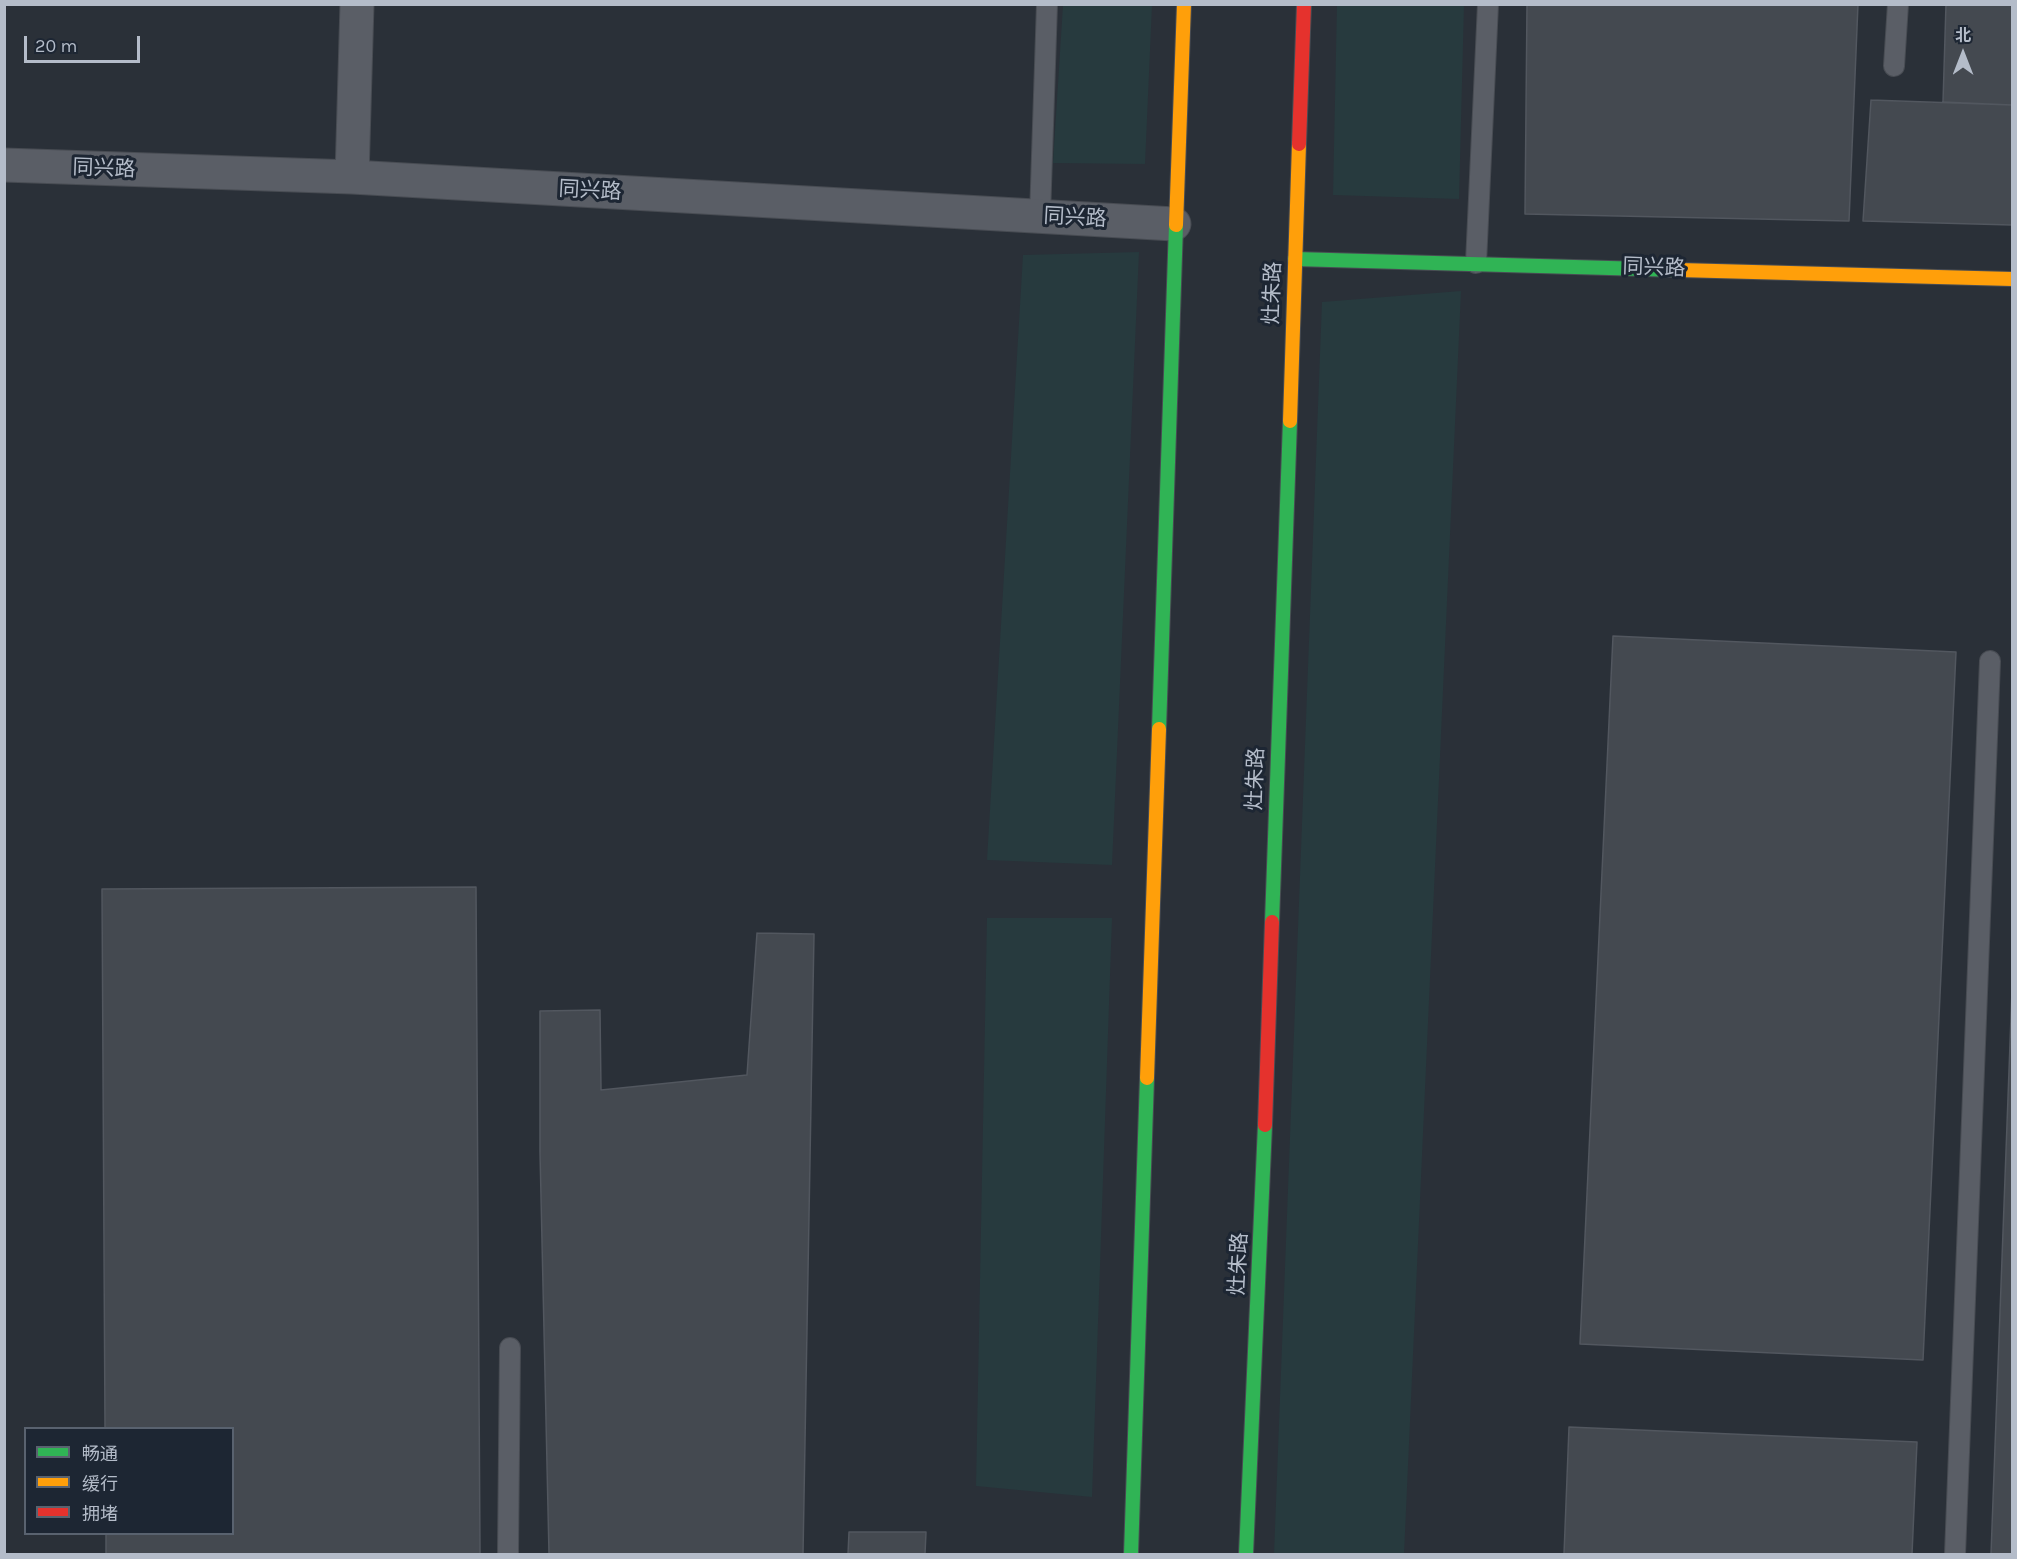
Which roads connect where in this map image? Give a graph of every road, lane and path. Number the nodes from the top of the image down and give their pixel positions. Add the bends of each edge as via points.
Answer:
1 (357, 4) edge
2 (1047, 4) edge
3 (1184, 4) edge
4 (1304, 4) edge
5 (1488, 4) edge
6 (1898, 4) edge
7 (1894, 66) dead end
8 (4, 165) edge
9 (352, 177) junction
10 (1040, 216) junction
11 (1174, 224) junction
12 (1295, 259) junction
13 (1476, 263) junction
14 (2013, 279) edge
15 (1990, 661) dead end
16 (510, 1348) dead end
17 (508, 1554) edge
18 (1131, 1554) edge
19 (1246, 1554) edge
20 (1955, 1554) edge

1 - 9 street
2 - 10 lane
3 - 11 main road
4 - 12 main road, 灶朱路
5 - 13 lane
6 - 7 lane
8 - 9 street, 同兴路
9 - 10 street, 同兴路
10 - 11 street, 同兴路
11 - 18 main road
12 - 13 main road, 同兴路
12 - 19 main road, 灶朱路
13 - 14 main road, 同兴路
15 - 20 lane
16 - 17 lane

